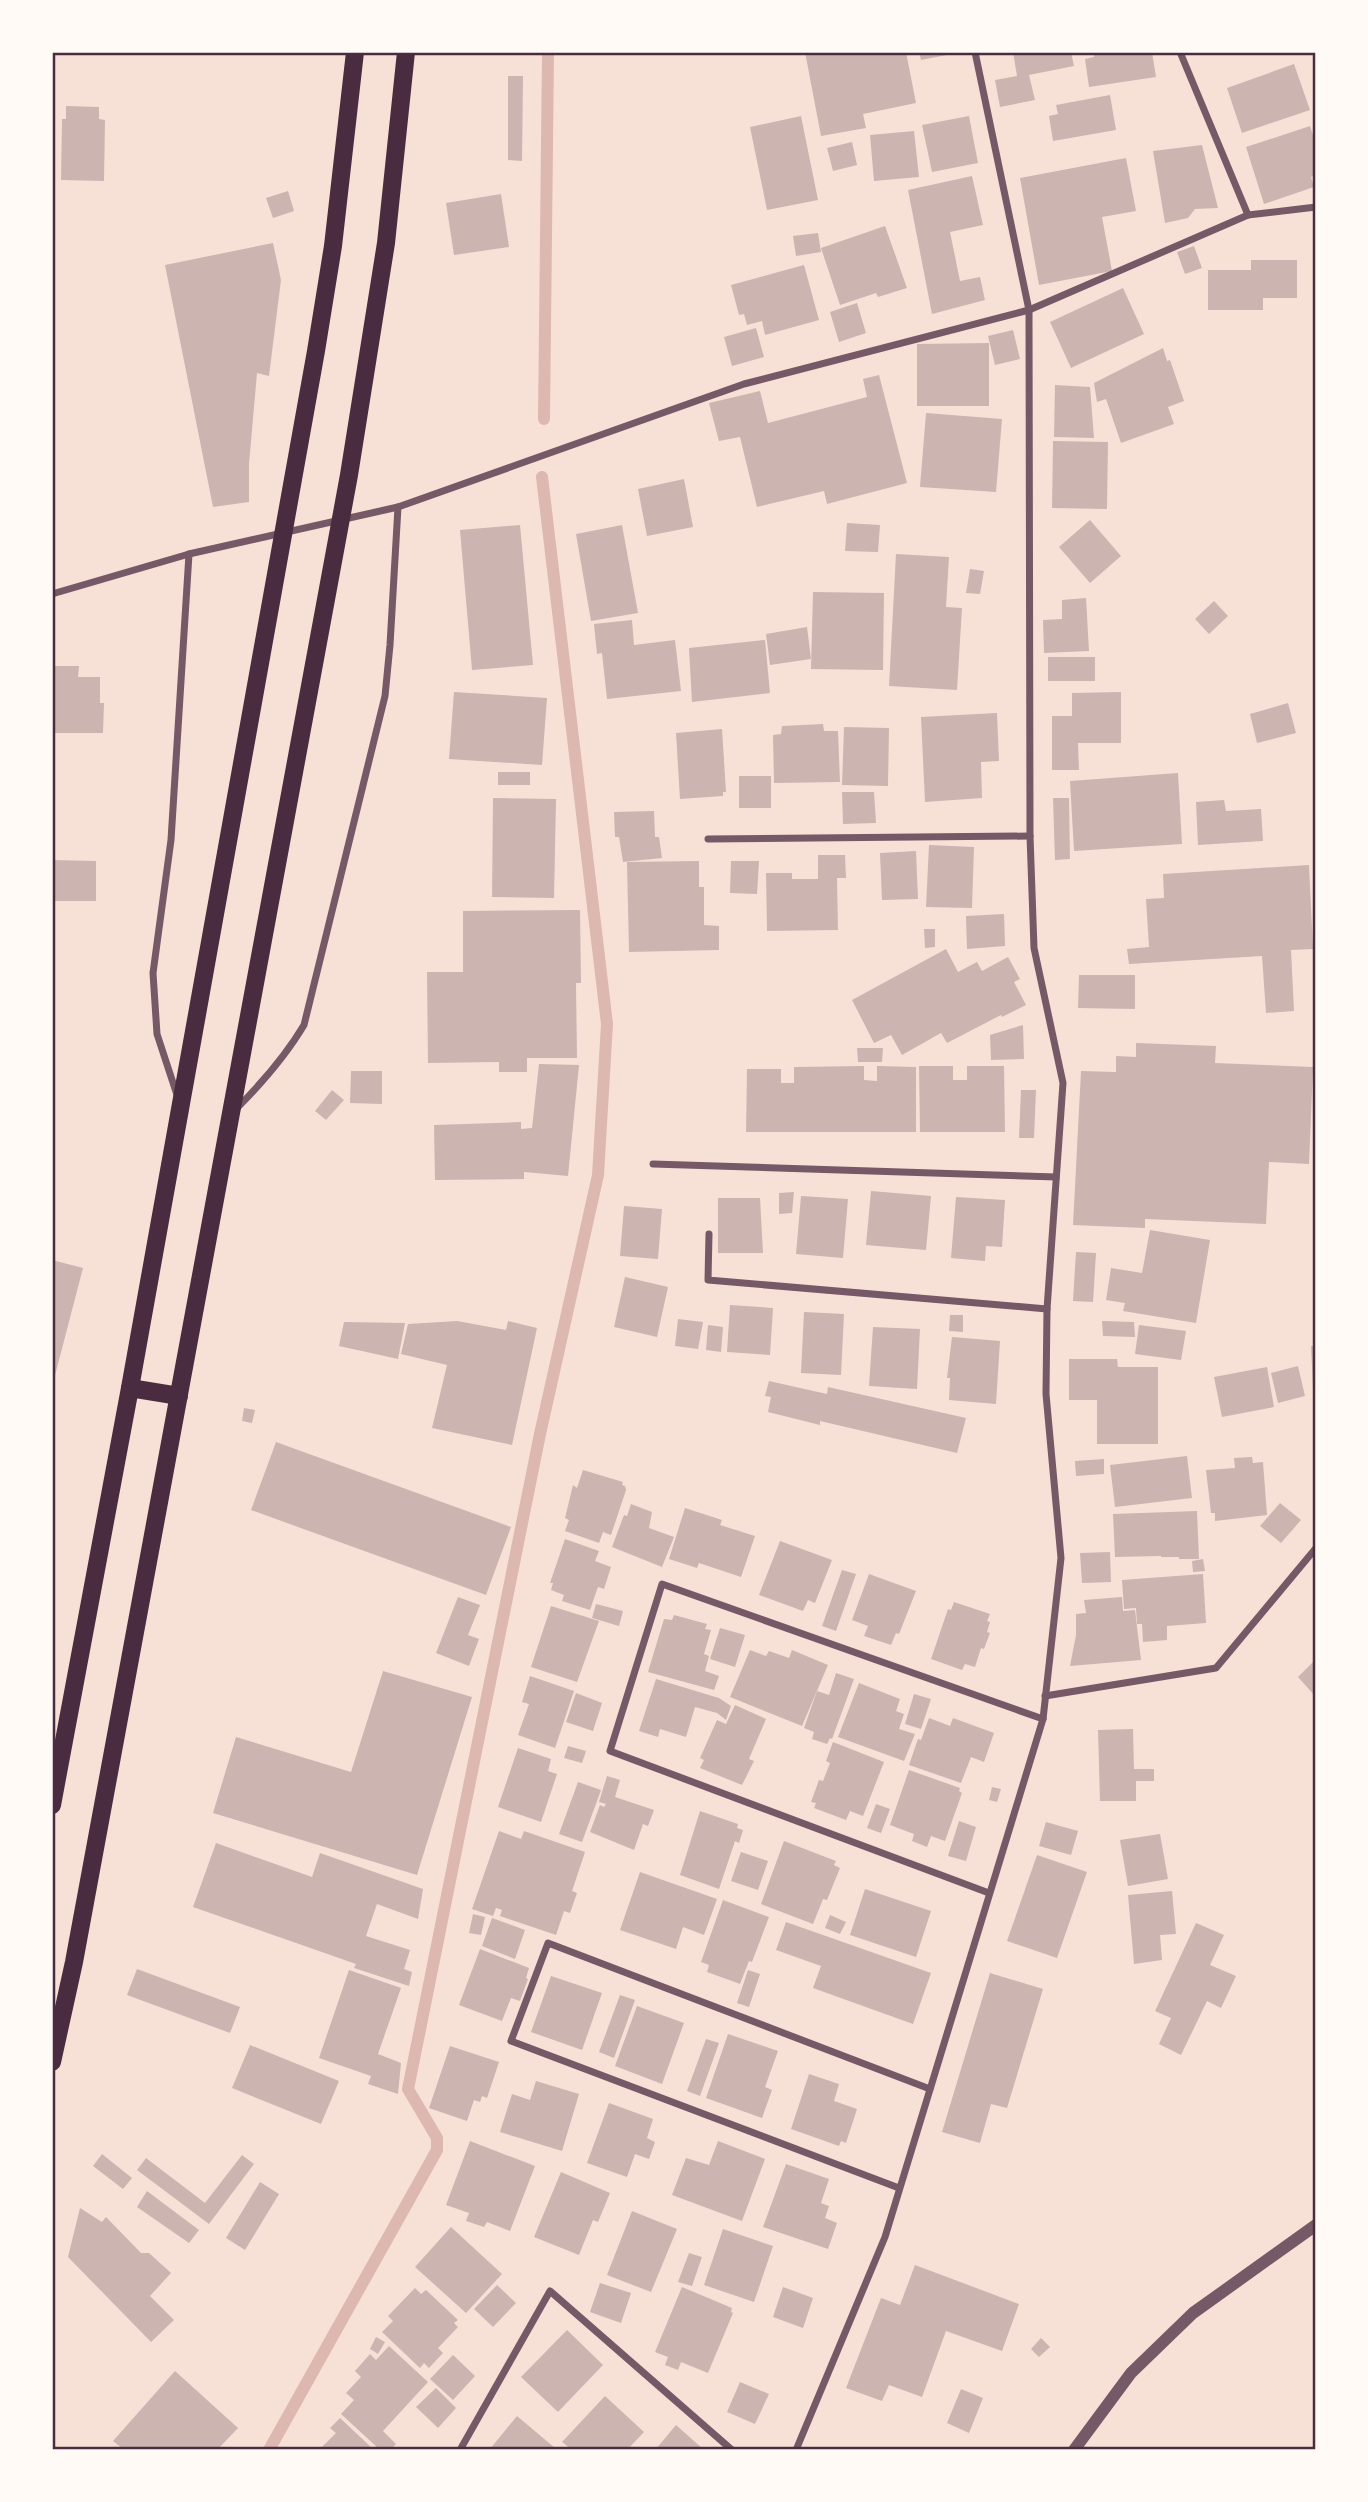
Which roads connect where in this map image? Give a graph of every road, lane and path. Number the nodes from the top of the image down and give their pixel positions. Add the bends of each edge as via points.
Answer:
1 (355, 52) edge
2 (406, 52) edge
3 (975, 52) edge
4 (1180, 52) edge
5 (1314, 206) edge
6 (1248, 215) junction
7 (1029, 310) junction
8 (398, 507) junction
9 (189, 554) junction
10 (52, 594) edge
11 (1030, 836) junction
12 (708, 839) dead end
13 (180, 1106) junction
14 (231, 1114) junction
15 (653, 1164) dead end
16 (1056, 1177) junction
17 (709, 1234) dead end
18 (1047, 1309) junction
19 (130, 1388) junction
20 (179, 1396) junction
21 (1315, 1548) edge
22 (1045, 1696) junction
23 (1043, 1719) junction
24 (52, 1805) edge
25 (989, 1893) junction
26 (52, 2062) edge
27 (930, 2089) junction
28 (899, 2188) junction
29 (1315, 2225) edge
30 (460, 2449) edge
31 (732, 2449) edge
32 (796, 2449) edge
33 (1074, 2449) edge

1 - 13 main road via 333,246
2 - 14 main road via 386,243 349,475
3 - 7 street
4 - 6 street
5 - 6 street
6 - 7 street
7 - 8 street via 744,384
7 - 11 street
8 - 9 street
8 - 14 street via 385,696 304,1025 267,1078
9 - 10 street
9 - 13 street via 171,840 153,973 157,1034
11 - 12 street
11 - 16 street via 1034,948 1063,1083
13 - 19 main road
14 - 20 main road
15 - 16 street
16 - 18 street
17 - 18 street via 708,1280
18 - 22 street via 1046,1394 1061,1558
19 - 20 main road
19 - 24 main road
20 - 26 main road
21 - 22 street via 1216,1668
22 - 23 street
23 - 25 street
23 - 25 street via 662,1584 610,1751
25 - 27 street
27 - 28 street
27 - 28 street via 548,1943 511,2041
28 - 32 street via 885,2237
29 - 33 street via 1194,2313 1131,2373
30 - 31 street via 550,2291

